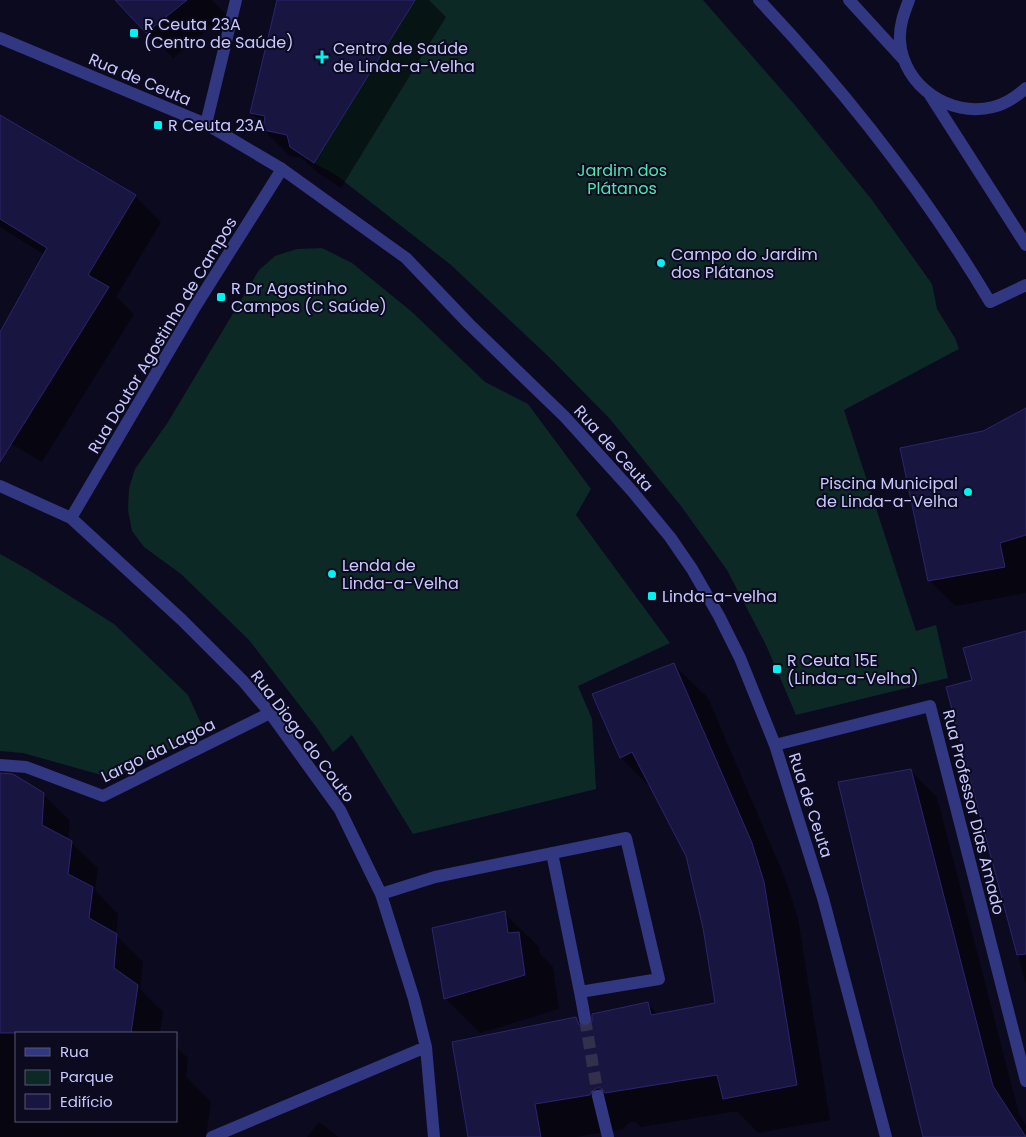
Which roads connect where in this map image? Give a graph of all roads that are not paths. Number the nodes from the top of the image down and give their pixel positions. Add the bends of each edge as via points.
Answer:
1 (236, 0) edge
2 (759, 0) edge
3 (849, 0) edge
4 (908, 0) edge
5 (0, 38) edge
6 (906, 63) junction
7 (1026, 88) edge
8 (928, 93) junction
9 (206, 124) junction
10 (282, 169) junction
11 (1026, 245) edge
12 (1026, 286) edge
13 (0, 486) edge
14 (71, 518) junction
15 (270, 713) junction
16 (774, 745) junction
17 (0, 765) edge
18 (552, 853) junction
19 (381, 894) junction
20 (580, 992) junction
21 (585, 1019) tunnel mouth
22 (426, 1047) junction
23 (1026, 1081) edge
24 (598, 1096) tunnel mouth
25 (212, 1137) edge
26 (434, 1137) edge
27 (608, 1137) edge
28 (886, 1137) edge

1 - 9 street
2 - 12 street via 802,46 894,159 990,302
3 - 6 street
4 - 6 street via 900,41
5 - 9 street, Rua de Ceuta
6 - 8 street via 915,80
7 - 8 street via 1014,98 993,107 971,109 948,104
8 - 11 street
9 - 10 street, Rua de Ceuta
10 - 14 street, Rua Doutor Agostinho de Campos via 195,307
10 - 16 street, Rua de Ceuta via 406,258 565,417 632,490 670,537 720,616
13 - 14 street, Rua Diogo do Couto
14 - 15 street, Rua Diogo do Couto via 182,620
15 - 17 street, Largo da Lagoa via 103,796 26,767
15 - 19 street, Rua Diogo do Couto via 340,810
16 - 23 street, Rua Professor Dias Amado via 930,706
16 - 28 street, Rua de Ceuta via 823,898
18 - 19 street via 435,877
18 - 20 street
18 - 20 street via 626,838 659,979
19 - 22 street, Rua Diogo do Couto
20 - 21 street
22 - 25 street
22 - 26 street, Rua Diogo do Couto
24 - 27 street

